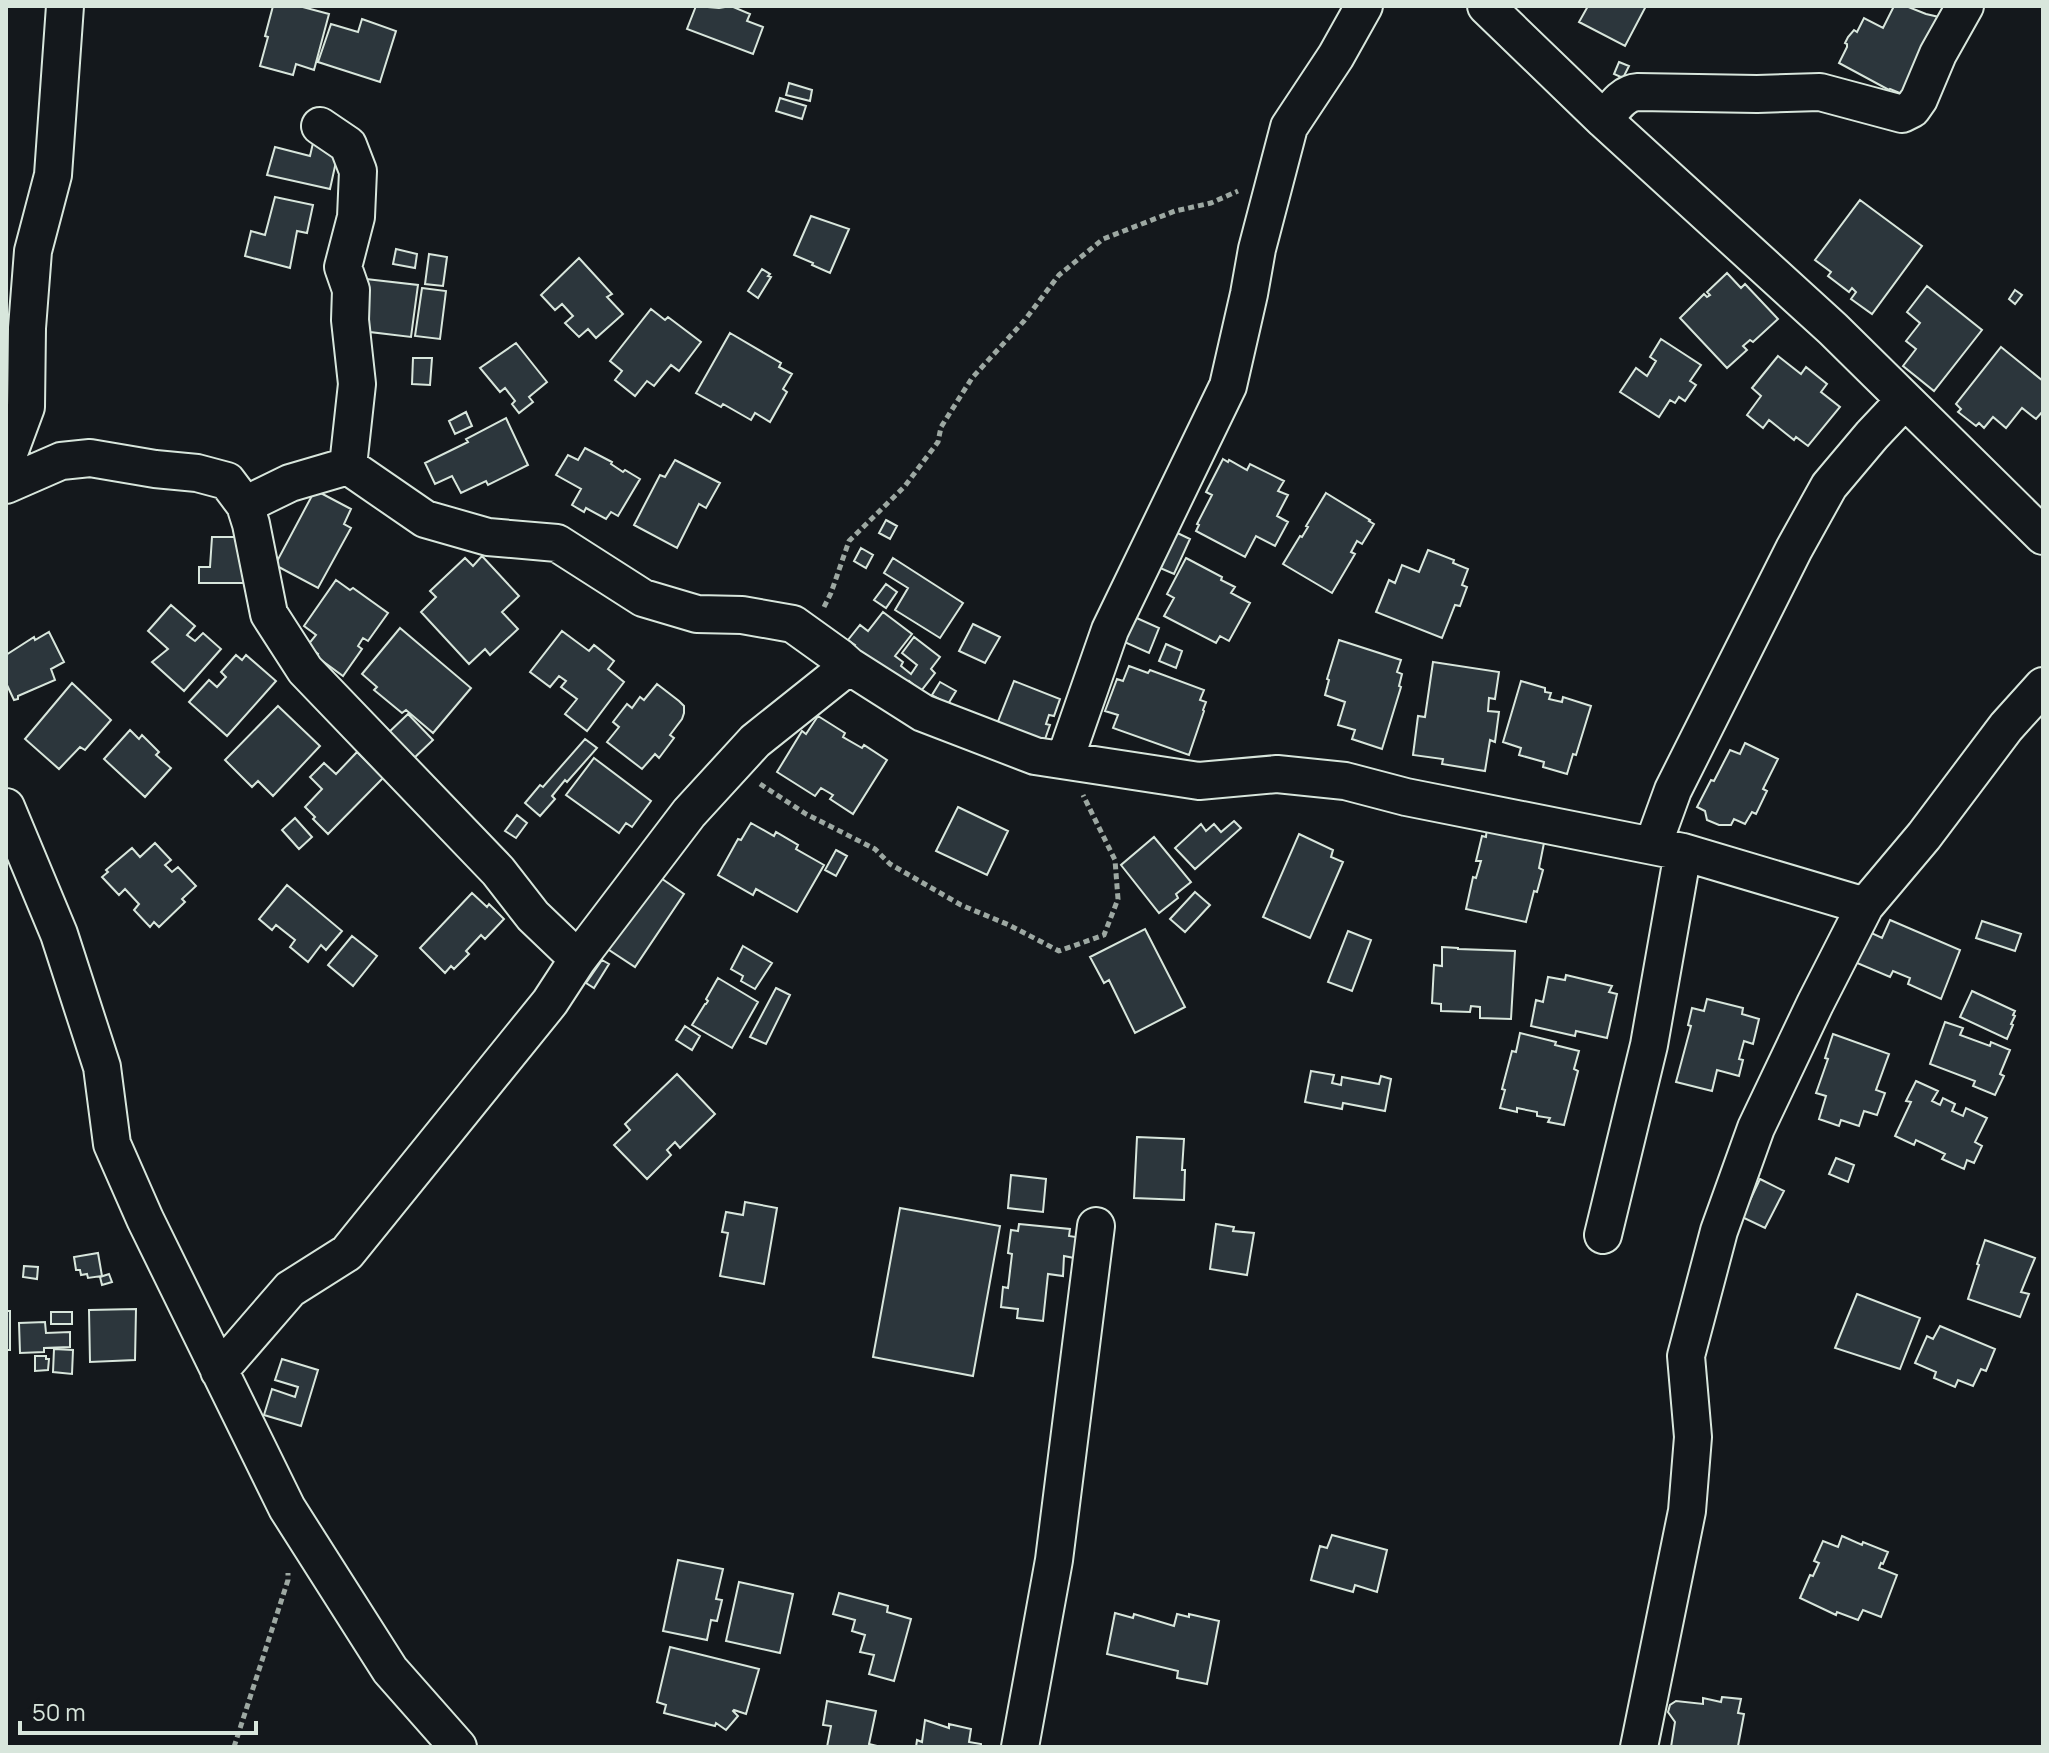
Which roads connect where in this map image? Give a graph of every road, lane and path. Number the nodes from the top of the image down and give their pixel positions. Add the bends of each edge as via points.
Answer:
1 (65, 6) edge
2 (1364, 6) edge
3 (1486, 6) edge
4 (1965, 6) edge
5 (1604, 120) junction
6 (320, 126) dead end
7 (1274, 185) junction
8 (1905, 400) junction
9 (6, 461) edge
10 (348, 466) junction
11 (6, 485) edge
12 (245, 505) junction
13 (2043, 536) edge
14 (809, 635) junction
15 (849, 666) junction
16 (2043, 686) edge
17 (1065, 759) junction
18 (735, 763) junction
19 (6, 807) edge
20 (1668, 848) junction
21 (1865, 906) junction
22 (578, 959) junction
23 (1096, 1226) dead end
24 (1603, 1235) dead end
25 (219, 1371) junction
26 (288, 1566) dead end
27 (234, 1747) edge
28 (458, 1747) edge
29 (1020, 1747) edge
30 (1639, 1747) edge

1 - 9 street via 53,175 33,251 26,407
2 - 7 street via 1289,127
3 - 5 street
4 - 5 street via 1919,99 1902,114 1820,92 1638,92 1623,98
5 - 8 street
6 - 10 street via 348,145 358,171 356,217 343,267 351,290 357,384
7 - 14 path via 1250,186 1103,239 1059,275 972,378 941,427 938,442 905,486 849,541
7 - 17 street via 1228,386 1110,630
8 - 13 street
8 - 20 street via 1829,486 1794,549 1673,790
10 - 12 street via 290,483
10 - 14 street via 425,519 488,537 557,543 643,598 697,614 793,624
11 - 12 street via 61,461 90,458 227,481
12 - 22 street via 269,614 305,670
14 - 15 street
15 - 17 street via 923,713 1035,756
15 - 18 street
16 - 21 street
17 - 18 path via 1115,860 1118,899 1104,935 1059,951 912,878 875,849 784,800
17 - 20 street via 1199,781 1277,774 1345,781
18 - 22 street via 689,813
19 - 25 street via 59,934 102,1067 112,1144
20 - 21 street
20 - 24 street via 1649,1045
21 - 30 street via 1756,1128 1715,1244 1686,1356 1693,1437 1687,1511
22 - 25 street via 550,1002 347,1253 290,1289
23 - 29 street via 1054,1560
25 - 28 street via 287,1508 390,1670
26 - 27 path via 288,1580

